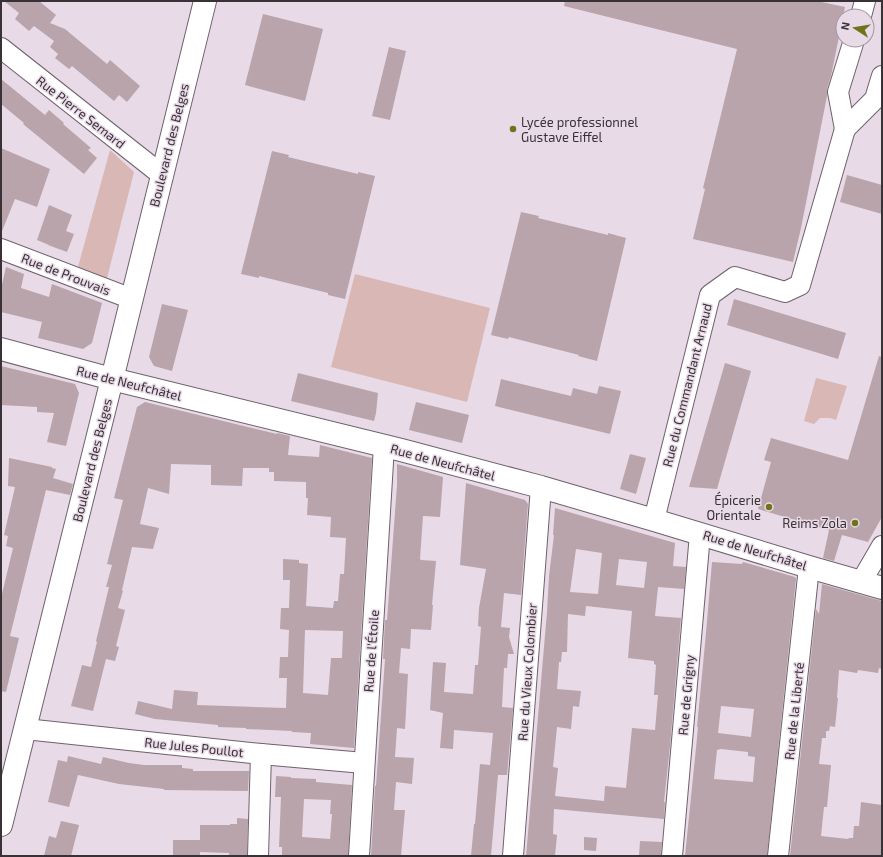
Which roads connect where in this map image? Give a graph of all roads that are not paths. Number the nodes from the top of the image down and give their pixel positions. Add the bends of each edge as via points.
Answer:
1 (205, 1) edge
2 (1, 48) edge
3 (852, 48) edge
4 (882, 76) edge
5 (845, 129) junction
6 (162, 175) junction
7 (1, 249) edge
8 (132, 299) junction
9 (1, 349) edge
10 (112, 379) junction
11 (384, 446) junction
12 (541, 487) junction
13 (654, 520) junction
14 (700, 534) junction
15 (882, 546) edge
16 (809, 567) junction
17 (861, 582) junction
18 (882, 588) edge
19 (25, 729) junction
20 (261, 754) junction
21 (364, 763) junction
22 (1, 824) edge
23 (258, 856) edge
24 (358, 856) edge
25 (513, 856) edge
26 (672, 856) edge
27 (778, 856) edge

1 - 6 main road, Boulevard des Belges
2 - 6 street, Rue Pierre Semard
3 - 5 street, Rue du Commandant Arnaud via 838,92
4 - 5 street, Rue du Commandant Arnaud via 875,99
5 - 13 street, Rue du Commandant Arnaud via 800,285 785,292 735,277 710,295
6 - 8 main road, Boulevard des Belges
7 - 8 street, Rue de Prouvais
8 - 10 main road, Boulevard des Belges
9 - 10 main road, Rue de Neufchâtel
10 - 11 main road, Rue de Neufchâtel
10 - 19 main road, Boulevard des Belges
11 - 12 main road, Rue de Neufchâtel
11 - 21 street, Rue de l'Étoile
12 - 13 main road, Rue de Neufchâtel
12 - 25 street, Rue du Vieux Colombier
13 - 14 main road, Rue de Neufchâtel
14 - 16 main road, Rue de Neufchâtel
14 - 26 street, Rue de Grigny
15 - 17 street
16 - 17 main road, Rue de Neufchâtel
16 - 27 street, Rue de la Liberté
17 - 18 main road, Rue de Neufchâtel
19 - 20 street, Rue Jules Poullot
19 - 22 main road, Boulevard des Belges
20 - 21 street, Rue Jules Poullot
20 - 23 street
21 - 24 street, Rue de l'Étoile

